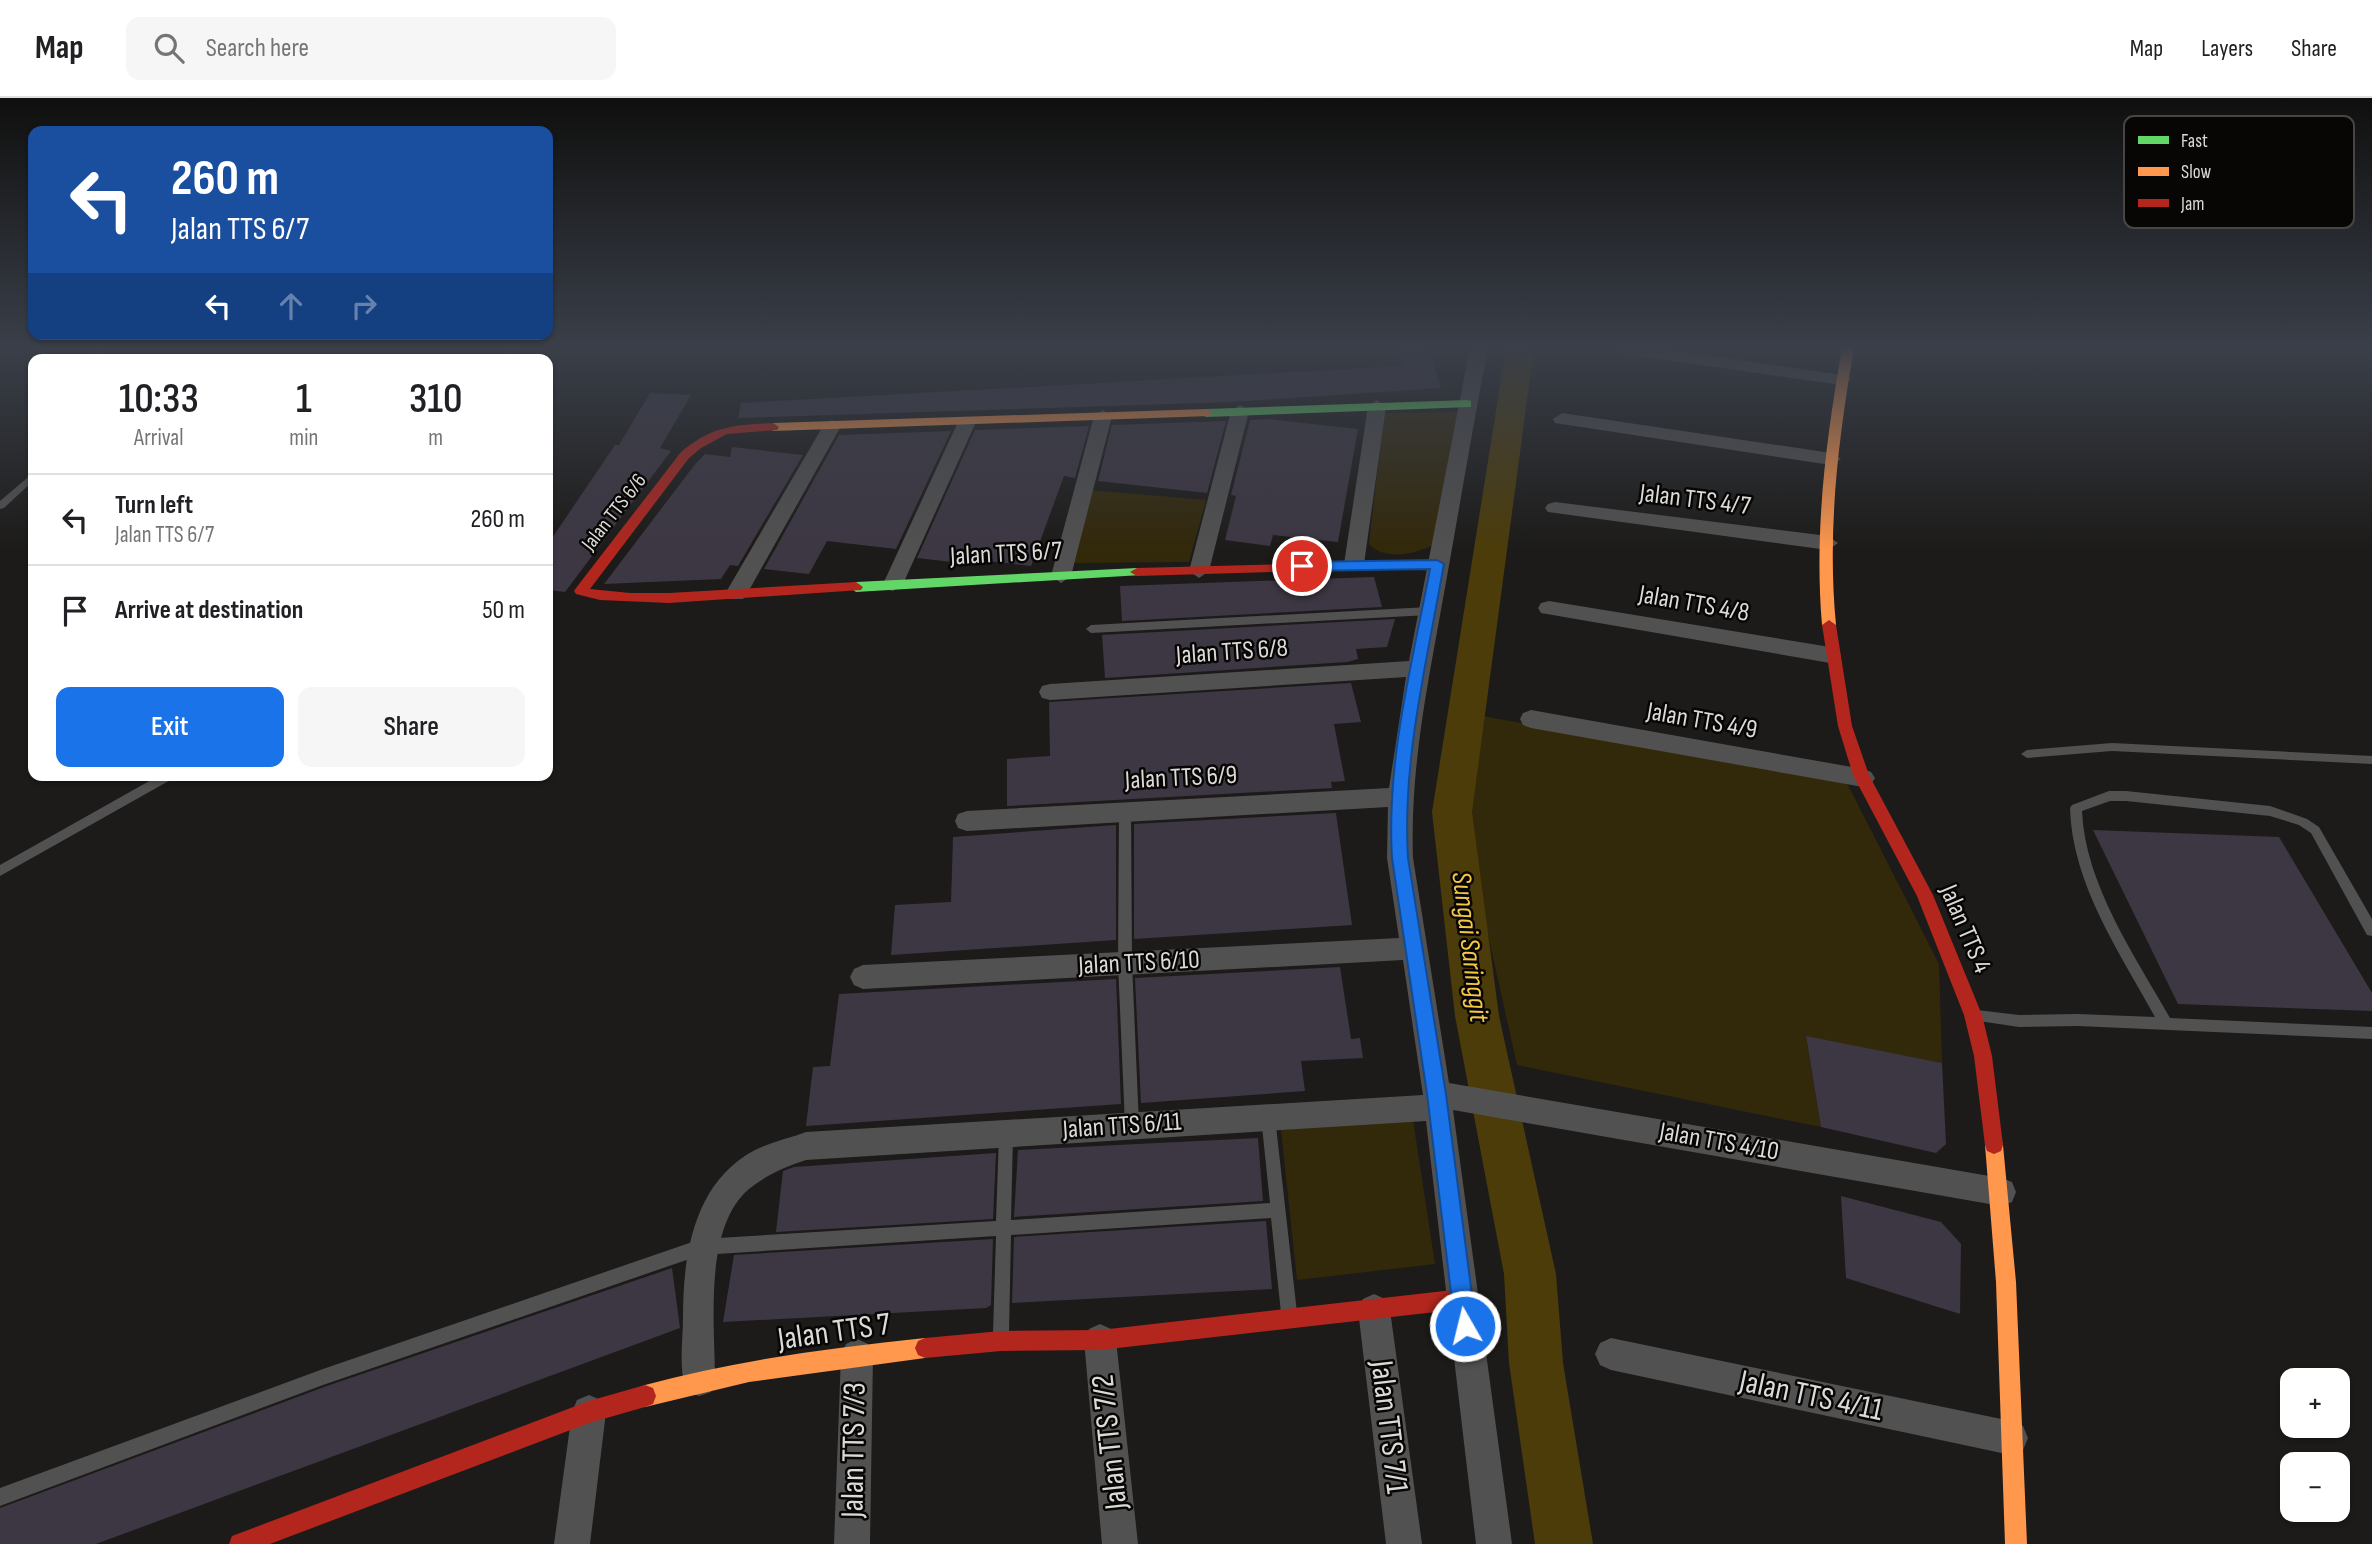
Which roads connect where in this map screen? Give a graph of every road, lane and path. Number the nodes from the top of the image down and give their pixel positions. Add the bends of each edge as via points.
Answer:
1 (1117, 415) edge
2 (1239, 415) edge
3 (1376, 415) edge
4 (1465, 415) edge
5 (1837, 415) edge
6 (1103, 416) junction
7 (1562, 419) dead end
8 (967, 422) junction
9 (832, 426) junction
10 (1831, 459) junction
11 (28, 480) edge
12 (0, 506) edge
13 (1555, 508) dead end
14 (1828, 543) junction
15 (1354, 564) junction
16 (1437, 564) junction
17 (1199, 571) junction
18 (1061, 576) junction
19 (893, 584) junction
20 (581, 589) joint
21 (736, 594) junction
22 (1549, 608) dead end
23 (1429, 611) junction
24 (1091, 629) dead end
25 (1830, 655) junction
26 (1418, 668) junction
27 (1050, 692) dead end
28 (1531, 719) dead end
29 (2027, 754) dead end
30 (2372, 760) edge
31 (1863, 778) junction
32 (159, 781) edge
33 (1398, 797) junction
34 (1125, 811) junction
35 (967, 821) dead end
36 (0, 871) edge
37 (2372, 931) edge
38 (1414, 948) junction
39 (1125, 963) junction
40 (863, 977) dead end
41 (1973, 1015) junction
42 (2166, 1024) junction
43 (2372, 1033) edge
44 (1437, 1100) junction
45 (1268, 1117) junction
46 (1132, 1125) junction
47 (1006, 1135) junction
48 (2001, 1192) junction
49 (1277, 1210) junction
50 (1003, 1228) junction
51 (701, 1247) junction
52 (1462, 1299) junction
53 (1374, 1310) junction
54 (1290, 1321) junction
55 (1100, 1340) junction
56 (1001, 1341) junction
57 (1611, 1354) dead end
58 (857, 1355) junction
59 (699, 1380) junction
60 (589, 1412) junction
61 (2011, 1438) junction
62 (0, 1497) edge
63 (309, 1531) edge
64 (240, 1544) edge
65 (572, 1544) edge
66 (852, 1544) edge
67 (1120, 1544) edge
68 (1404, 1544) edge
69 (1494, 1544) edge
70 (2016, 1544) edge

1 - 6 street, Jalan TTS 6/6
2 - 17 street
3 - 15 street
4 - 16 street
5 - 10 street, Jalan TTS 4
6 - 8 street, Jalan TTS 6/6
6 - 18 street
7 - 10 street
8 - 9 street, Jalan TTS 6/6
8 - 19 street
9 - 20 street, Jalan TTS 6/6 via 731,428 704,438 677,464
9 - 21 street
10 - 14 street, Jalan TTS 4
11 - 12 lane
13 - 14 street, Jalan TTS 4/7
14 - 25 street, Jalan TTS 4
15 - 16 street, Jalan TTS 6/7
15 - 17 street, Jalan TTS 6/7
16 - 23 street
17 - 18 street, Jalan TTS 6/7
18 - 19 street, Jalan TTS 6/7
19 - 21 street, Jalan TTS 6/7
20 - 21 street, Jalan TTS 6/7 via 592,597
22 - 25 street, Jalan TTS 4/8
23 - 24 lane
23 - 26 street
25 - 31 street, Jalan TTS 4 via 1846,733
26 - 27 street, Jalan TTS 6/8
26 - 33 street
28 - 31 street, Jalan TTS 4/9
29 - 30 lane via 2112,747
31 - 41 street, Jalan TTS 4 via 1942,931
32 - 36 lane
33 - 34 street, Jalan TTS 6/9
33 - 38 street via 1400,858
34 - 35 street, Jalan TTS 6/9
34 - 39 lane
37 - 42 lane via 2315,830 2303,822 2270,811 2126,796 2085,803 2076,808 2074,822 2096,895
38 - 39 street, Jalan TTS 6/10
38 - 44 street
39 - 40 street, Jalan TTS 6/10
39 - 46 lane
41 - 42 lane via 2019,1021
41 - 48 street, Jalan TTS 4
42 - 43 lane
44 - 45 street, Jalan TTS 6/11
44 - 48 street, Jalan TTS 4/10 via 1483,1100
44 - 52 street
45 - 46 street, Jalan TTS 6/11
45 - 49 lane
46 - 47 street, Jalan TTS 6/11
47 - 50 lane
47 - 51 street, Jalan TTS 6/11 via 806,1146 781,1152 734,1184 714,1208
48 - 61 street, Jalan TTS 4
49 - 50 lane
49 - 54 lane
50 - 51 lane
50 - 56 lane
51 - 59 street, Jalan TTS 6/11
51 - 62 lane via 323,1377
52 - 53 street, Jalan TTS 7
52 - 69 street
53 - 54 street, Jalan TTS 7
53 - 68 street, Jalan TTS 7/1
54 - 55 street, Jalan TTS 7
55 - 56 street, Jalan TTS 7
55 - 67 street, Jalan TTS 7/2
56 - 58 street, Jalan TTS 7
57 - 61 street, Jalan TTS 4/11
58 - 59 street, Jalan TTS 7
58 - 66 street, Jalan TTS 7/3
59 - 60 street, Jalan TTS 7
60 - 63 street, Jalan TTS 7
60 - 65 street
61 - 70 street, Jalan TTS 4
63 - 64 street, Jalan TTS 7

